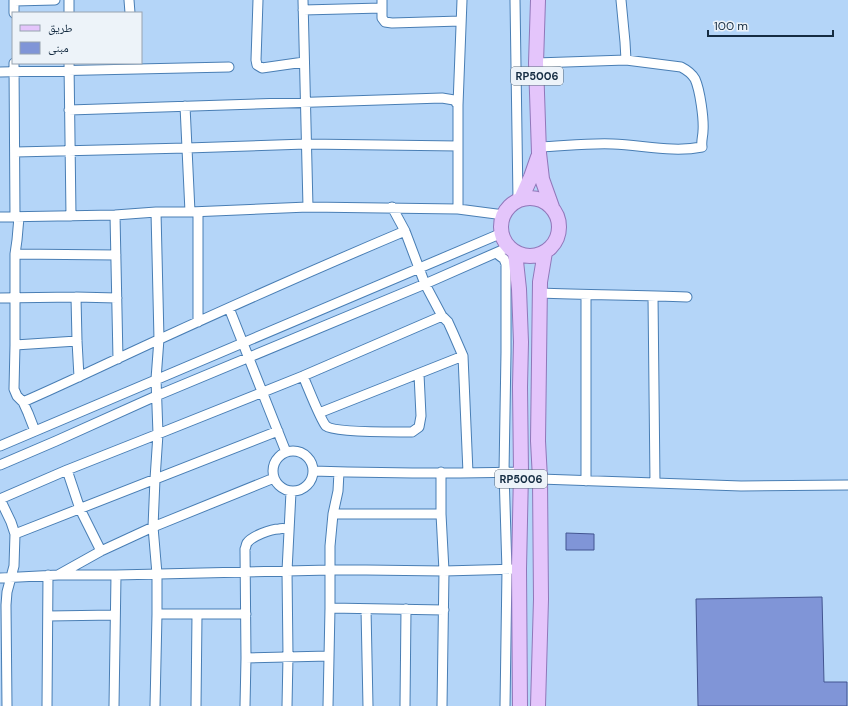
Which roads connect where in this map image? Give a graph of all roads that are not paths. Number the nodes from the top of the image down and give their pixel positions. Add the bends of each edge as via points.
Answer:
1 (55, 0) edge
2 (69, 0) edge
3 (129, 0) edge
4 (258, 0) edge
5 (303, 0) edge
6 (462, 0) edge
7 (515, 0) edge
8 (538, 0) edge
9 (621, 0) edge
10 (14, 1) edge
11 (382, 4) edge
12 (302, 10) junction
13 (14, 12) edge
14 (69, 12) edge
15 (130, 12) edge
16 (461, 21) junction
17 (626, 60) junction
18 (304, 62) junction
19 (536, 63) junction
20 (133, 66) edge
21 (14, 67) edge
22 (69, 67) edge
23 (229, 67) dead end
24 (0, 72) edge
25 (305, 103) junction
26 (458, 105) junction
27 (184, 106) junction
28 (69, 110) junction
29 (306, 144) junction
30 (458, 146) junction
31 (187, 148) junction
32 (539, 150) junction
33 (70, 151) junction
34 (15, 152) junction
35 (519, 200) junction
36 (308, 207) junction
37 (552, 207) junction
38 (392, 208) junction
39 (458, 209) junction
40 (156, 212) junction
41 (194, 212) junction
42 (115, 215) junction
43 (504, 215) junction
44 (71, 216) junction
45 (0, 217) edge
46 (17, 217) junction
47 (405, 232) junction
48 (502, 233) junction
49 (512, 249) junction
50 (545, 252) junction
51 (496, 253) junction
52 (15, 254) junction
53 (116, 255) junction
54 (420, 268) junction
55 (426, 284) junction
56 (540, 293) junction
57 (586, 295) junction
58 (653, 296) junction
59 (76, 297) junction
60 (686, 297) dead end
61 (0, 298) edge
62 (15, 298) junction
63 (117, 298) junction
64 (229, 308) junction
65 (442, 316) junction
66 (198, 322) junction
67 (159, 339) junction
68 (77, 342) junction
69 (243, 343) junction
70 (15, 345) junction
71 (463, 356) junction
72 (249, 357) junction
73 (118, 359) junction
74 (419, 374) junction
75 (303, 376) junction
76 (79, 377) junction
77 (156, 379) junction
78 (262, 392) junction
79 (156, 396) junction
80 (23, 402) junction
81 (319, 413) junction
82 (35, 430) junction
83 (278, 431) junction
84 (158, 434) junction
85 (0, 446) edge
86 (286, 452) junction
87 (0, 465) edge
88 (67, 470) junction
89 (314, 471) junction
90 (339, 472) junction
91 (441, 472) junction
92 (504, 472) junction
93 (521, 472) junction
94 (468, 473) junction
95 (274, 478) junction
96 (155, 479) junction
97 (540, 479) junction
98 (586, 481) junction
99 (654, 483) junction
100 (848, 485) edge
101 (291, 492) junction
102 (80, 509) junction
103 (333, 514) junction
104 (441, 514) junction
105 (153, 527) junction
106 (289, 529) junction
107 (15, 534) junction
108 (100, 551) junction
109 (330, 570) junction
110 (513, 570) junction
111 (287, 571) junction
112 (444, 571) junction
113 (245, 572) junction
114 (157, 574) junction
115 (58, 575) junction
116 (116, 575) junction
117 (48, 576) junction
118 (0, 578) edge
119 (12, 578) junction
120 (330, 608) junction
121 (366, 608) junction
122 (406, 609) junction
123 (444, 610) junction
124 (157, 614) junction
125 (246, 614) junction
126 (115, 615) junction
127 (197, 615) junction
128 (48, 616) junction
129 (288, 656) junction
130 (329, 656) junction
131 (246, 658) junction
132 (7, 706) edge
133 (47, 706) edge
134 (114, 706) edge
135 (155, 706) edge
136 (196, 706) edge
137 (245, 706) edge
138 (287, 706) edge
139 (328, 706) edge
140 (368, 706) edge
141 (405, 706) edge
142 (442, 706) edge
143 (505, 706) edge
144 (520, 706) edge
145 (538, 706) edge

1 - 10 street
2 - 14 street
3 - 15 street
4 - 18 street via 257,65 262,68
5 - 12 street
6 - 16 street
7 - 35 street
8 - 19 main road, RP5006
9 - 17 street
10 - 13 street
11 - 12 street
11 - 16 street via 382,18 385,22
12 - 18 street
16 - 26 street
17 - 19 street
17 - 32 street via 681,67 695,79 700,94 702,147 679,150 594,144
18 - 25 street
19 - 32 main road, RP5006
20 - 22 street
20 - 23 street
21 - 22 street
21 - 24 street
21 - 34 street
22 - 28 street
25 - 26 street via 442,98 454,100
25 - 27 street
25 - 29 street
26 - 30 street
27 - 28 street
27 - 31 street
28 - 33 street
29 - 30 street
29 - 31 street
29 - 36 street
30 - 39 street
31 - 33 street
31 - 41 street
32 - 35 main road, RP5006 via 534,170
32 - 37 main road, RP5006 via 542,179
33 - 34 street
33 - 44 street
34 - 46 street
35 - 37 main road via 539,199
35 - 43 main road, RP5006 via 509,207
36 - 38 street
36 - 41 street
37 - 50 main road, RP5006 via 560,225 559,232 554,245
38 - 39 street
38 - 47 street
39 - 43 street
40 - 41 street
40 - 42 street
40 - 67 street
41 - 66 street
42 - 44 street
42 - 53 street
43 - 48 main road
44 - 46 street
45 - 46 street
46 - 52 street
47 - 54 street
47 - 64 street
48 - 49 main road, RP5006 via 504,241
48 - 54 street
49 - 50 main road via 528,256
49 - 51 street
49 - 93 main road, RP5006 via 519,289
50 - 56 main road, RP5006
51 - 55 street
51 - 92 street via 506,264
52 - 53 street
52 - 62 street
53 - 63 street
54 - 55 street
54 - 69 street
55 - 65 street
55 - 72 street
56 - 57 street
56 - 97 main road, RP5006
57 - 58 street
57 - 98 street
58 - 60 street
58 - 99 street
59 - 62 street
59 - 63 street
59 - 68 street
61 - 62 street
62 - 70 street
63 - 73 street
64 - 66 street
64 - 69 street
65 - 71 street via 448,322
65 - 75 street
66 - 67 street
67 - 73 street
67 - 77 street
68 - 70 street
68 - 76 street
69 - 72 street
69 - 77 street
70 - 80 street via 14,389
71 - 74 street
71 - 94 street
72 - 78 street
72 - 79 street
73 - 76 street
74 - 81 street
74 - 81 street via 421,416 419,427 412,432 332,429 325,425
75 - 78 street
75 - 81 street
76 - 80 street
77 - 79 street
77 - 82 street
78 - 83 street
78 - 84 street
79 - 84 street
79 - 87 street
80 - 82 street
82 - 85 street
83 - 86 street
83 - 96 street
84 - 88 street
84 - 96 street
86 - 89 street via 304,454 310,460
86 - 95 street via 278,457 274,465
88 - 102 street
88 - 107 street via 0,499
89 - 90 street
89 - 101 street via 308,486 300,491
90 - 91 street
90 - 103 street
91 - 94 street
91 - 104 street
92 - 93 street
92 - 94 street
92 - 110 street
93 - 110 main road, RP5006
95 - 101 street via 282,489
95 - 105 street
96 - 102 street
96 - 105 street
97 - 98 street
97 - 145 main road, RP5006
98 - 99 street
99 - 100 street via 741,486
101 - 106 street
102 - 107 street
102 - 108 street
103 - 104 street
103 - 109 street
104 - 112 street
105 - 108 street
105 - 114 street
106 - 111 street
106 - 113 street via 269,530 251,539 245,549
107 - 119 street
108 - 115 street
109 - 111 street
109 - 112 street
109 - 120 street
110 - 112 street
110 - 143 street
110 - 144 main road, RP5006
111 - 113 street
111 - 129 street
112 - 123 street
113 - 114 street
113 - 125 street
114 - 116 street
114 - 124 street
115 - 116 street
115 - 117 street
116 - 126 street
117 - 119 street
117 - 128 street
118 - 119 street
119 - 132 street via 6,605
120 - 121 street
120 - 130 street
121 - 122 street
121 - 140 street
122 - 123 street
122 - 141 street
123 - 142 street
124 - 127 street
124 - 135 street
125 - 127 street
125 - 131 street
126 - 128 street
126 - 134 street
127 - 136 street
128 - 133 street
129 - 130 street
129 - 131 street
129 - 138 street
130 - 139 street
131 - 137 street

